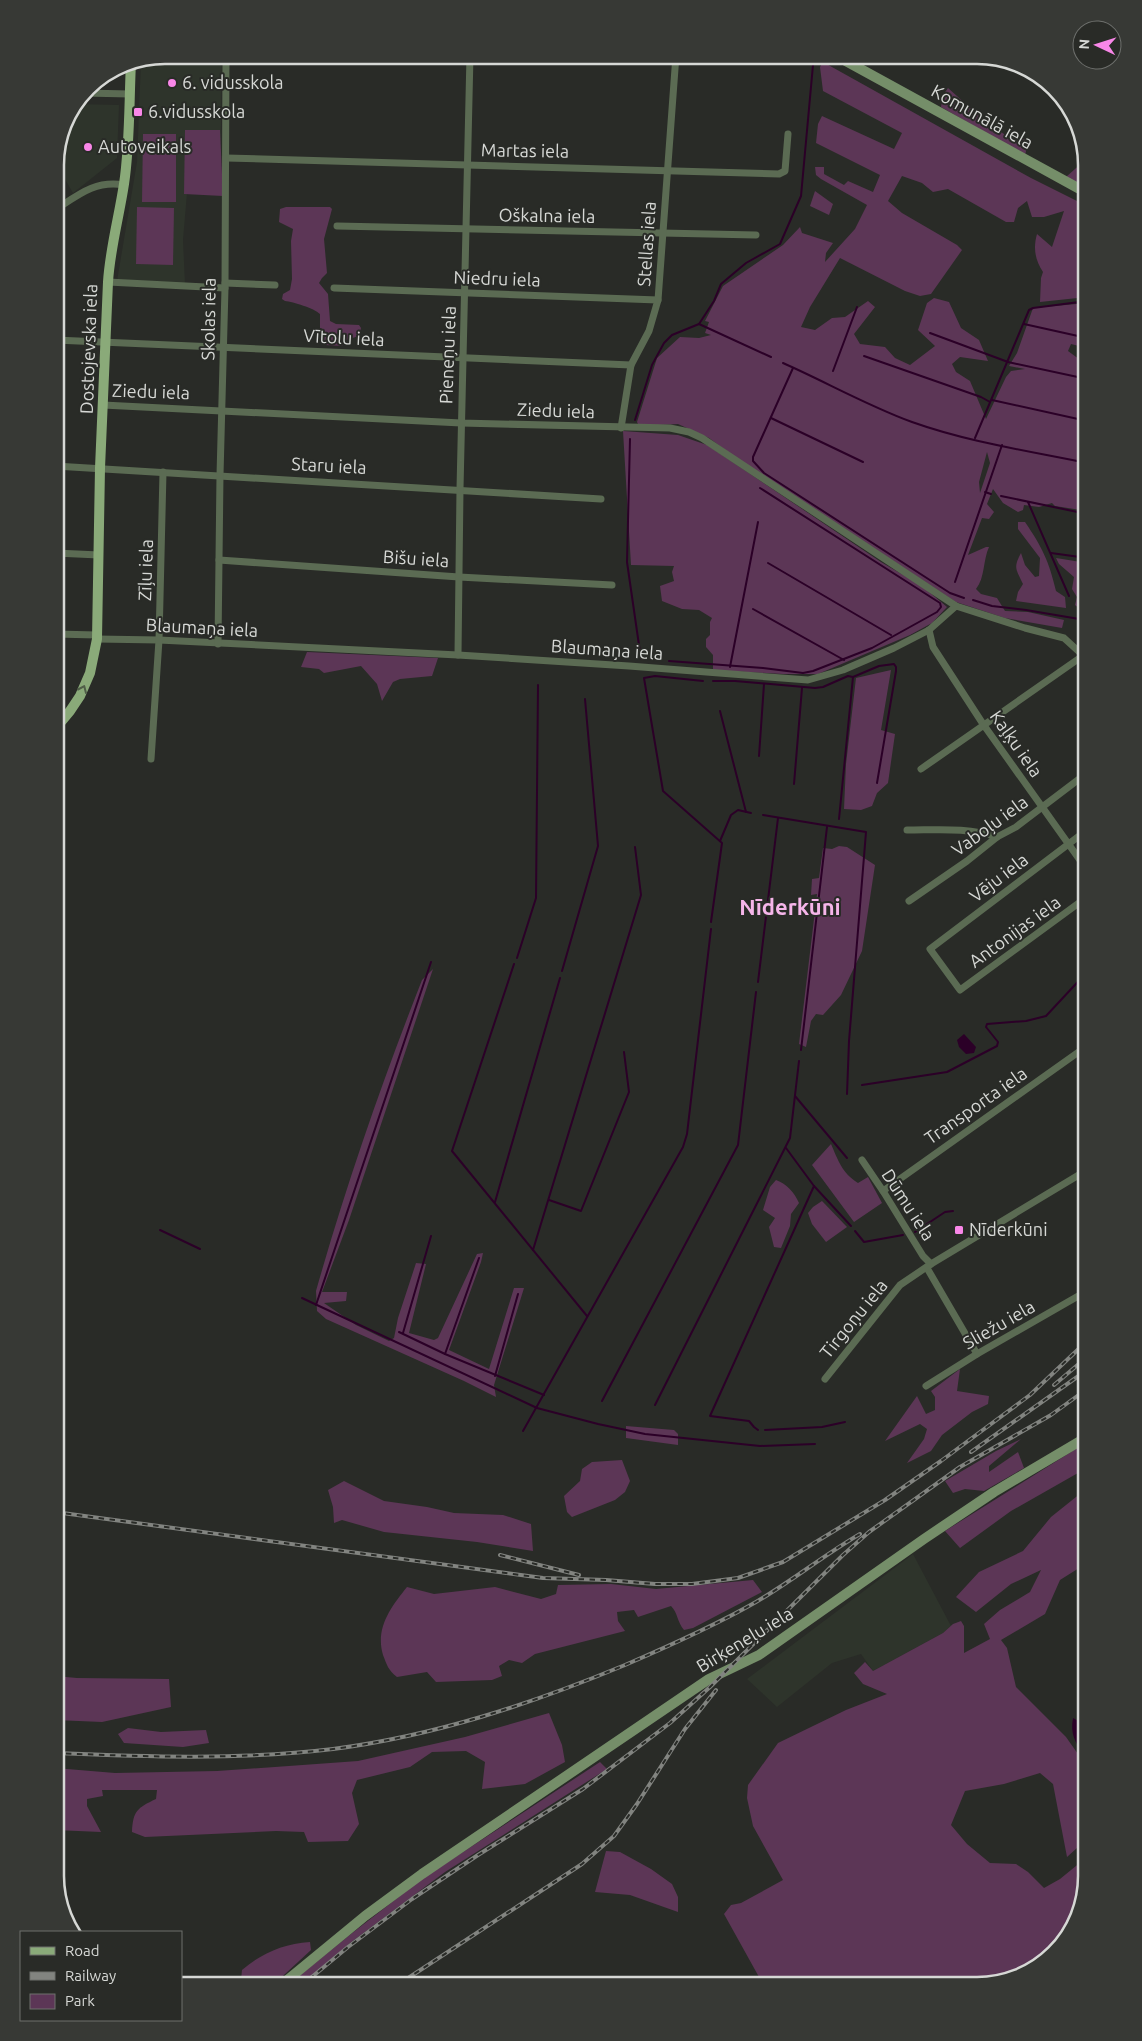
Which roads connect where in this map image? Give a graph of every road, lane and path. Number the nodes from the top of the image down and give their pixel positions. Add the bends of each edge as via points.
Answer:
1 (226, 64) edge
2 (470, 64) edge
3 (675, 64) edge
4 (851, 64) edge
5 (130, 70) edge
6 (94, 92) edge
7 (130, 94) junction
8 (788, 134) dead end
9 (226, 158) junction
10 (467, 165) junction
11 (668, 170) junction
12 (124, 185) junction
13 (1078, 188) edge
14 (64, 205) edge
15 (337, 226) dead end
16 (465, 229) junction
17 (662, 234) junction
18 (756, 235) dead end
19 (108, 282) junction
20 (275, 285) dead end
21 (225, 286) junction
22 (334, 288) dead end
23 (466, 293) junction
24 (658, 300) junction
25 (64, 341) edge
26 (104, 344) junction
27 (224, 348) junction
28 (462, 359) junction
29 (631, 365) junction
30 (103, 406) junction
31 (222, 410) junction
32 (462, 423) junction
33 (621, 428) junction
34 (64, 466) edge
35 (100, 468) junction
36 (163, 472) junction
37 (220, 475) junction
38 (460, 489) junction
39 (601, 499) dead end
40 (64, 553) edge
41 (99, 555) junction
42 (219, 560) junction
43 (459, 577) junction
44 (612, 585) dead end
45 (956, 606) junction
46 (929, 630) junction
47 (64, 635) edge
48 (97, 637) junction
49 (159, 640) junction
50 (218, 644) junction
51 (1078, 650) edge
52 (458, 656) junction
53 (1078, 662) edge
54 (64, 718) edge
55 (983, 724) junction
56 (151, 759) dead end
57 (920, 768) dead end
58 (1078, 780) edge
59 (1042, 807) junction
60 (907, 830) dead end
61 (997, 837) junction
62 (1078, 837) edge
63 (1068, 844) junction
64 (1078, 858) edge
65 (909, 901) dead end
66 (1078, 904) edge
67 (960, 990) joint
68 (1078, 1052) edge
69 (862, 1160) dead end
70 (1078, 1175) edge
71 (883, 1190) junction
72 (929, 1266) junction
73 (1078, 1296) edge
74 (977, 1354) junction
75 (825, 1378) dead end
76 (926, 1386) dead end
77 (1078, 1442) edge
78 (291, 1977) edge

1 - 9 street, Skolas iela
2 - 10 street, Pieneņu iela
3 - 11 street, Stellas iela
4 - 13 main road, Komunālā iela
5 - 7 main road, Dostojevska iela
6 - 7 street
7 - 12 main road, Dostojevska iela
8 - 11 street, Martas iela via 786,171 783,173
9 - 10 street, Martas iela
9 - 21 street, Skolas iela
10 - 11 street, Martas iela
10 - 16 street, Pieneņu iela
11 - 17 street, Stellas iela
12 - 14 street via 100,184
12 - 19 main road, Dostojevska iela
15 - 16 street, Oškalna iela
16 - 17 street, Oškalna iela
16 - 23 street, Pieneņu iela
17 - 18 street, Oškalna iela
17 - 24 street, Stellas iela
19 - 21 street
19 - 26 main road, Dostojevska iela
20 - 21 street
21 - 27 street, Skolas iela
22 - 23 street, Niedru iela
23 - 24 street, Niedru iela
23 - 28 street, Pieneņu iela
24 - 29 street, Stellas iela via 650,331
25 - 26 street, Vītolu iela
26 - 27 street, Vītolu iela
26 - 30 main road, Dostojevska iela
27 - 28 street, Vītolu iela
27 - 31 street, Skolas iela
28 - 29 street, Vītolu iela
28 - 32 street, Pieneņu iela
29 - 33 street, Stellas iela
30 - 31 street, Ziedu iela
30 - 35 main road, Dostojevska iela
31 - 32 street, Ziedu iela
31 - 37 street, Skolas iela
32 - 33 street, Ziedu iela
32 - 38 street, Pieneņu iela
33 - 45 street, Ziedu iela via 670,428 702,438
34 - 35 street, Staru iela
35 - 36 street, Staru iela
35 - 41 main road, Dostojevska iela
36 - 37 street, Staru iela
36 - 49 street, Zīļu iela
37 - 38 street, Staru iela
37 - 42 street, Skolas iela
38 - 39 street, Staru iela
38 - 43 street, Pieneņu iela
40 - 41 street
41 - 48 main road, Dostojevska iela
42 - 43 street, Bišu iela
42 - 50 street, Skolas iela
43 - 44 street, Bišu iela
43 - 52 street, Pieneņu iela
45 - 46 street, Blaumaņa iela
45 - 51 street via 1064,638
46 - 52 street, Blaumaņa iela via 843,670 808,680
46 - 55 street, Kaļķu iela via 933,646
47 - 48 street, Blaumaņa iela
48 - 49 street, Blaumaņa iela
54 -> 48 main road, Dostojevska iela via 80,696 90,673
49 - 50 street, Blaumaņa iela
49 - 56 street, Zīļu iela
50 - 52 street, Blaumaņa iela
53 - 55 street
55 - 57 street
55 - 59 street, Kaļķu iela
58 - 59 street, Vaboļu iela
59 - 61 street, Vaboļu iela
59 - 63 street, Kaļķu iela
60 - 61 street via 956,829
61 - 65 street, Vaboļu iela
62 - 63 street, Vēju iela
63 - 64 street, Kaļķu iela
63 - 67 street, Vēju iela via 930,949
66 - 67 street, Antonijas iela
68 - 71 street, Transporta iela
69 - 71 street, Dūmu iela
70 - 72 street, Tirgoņu iela
71 - 72 street, Dūmu iela
72 - 74 street, Dūmu iela
72 - 75 street, Tirgoņu iela via 900,1285
73 - 74 street, Sliežu iela
74 - 76 street, Sliežu iela
77 - 78 main road, Birķeneļu iela via 986,1497 759,1654 709,1679 422,1874

